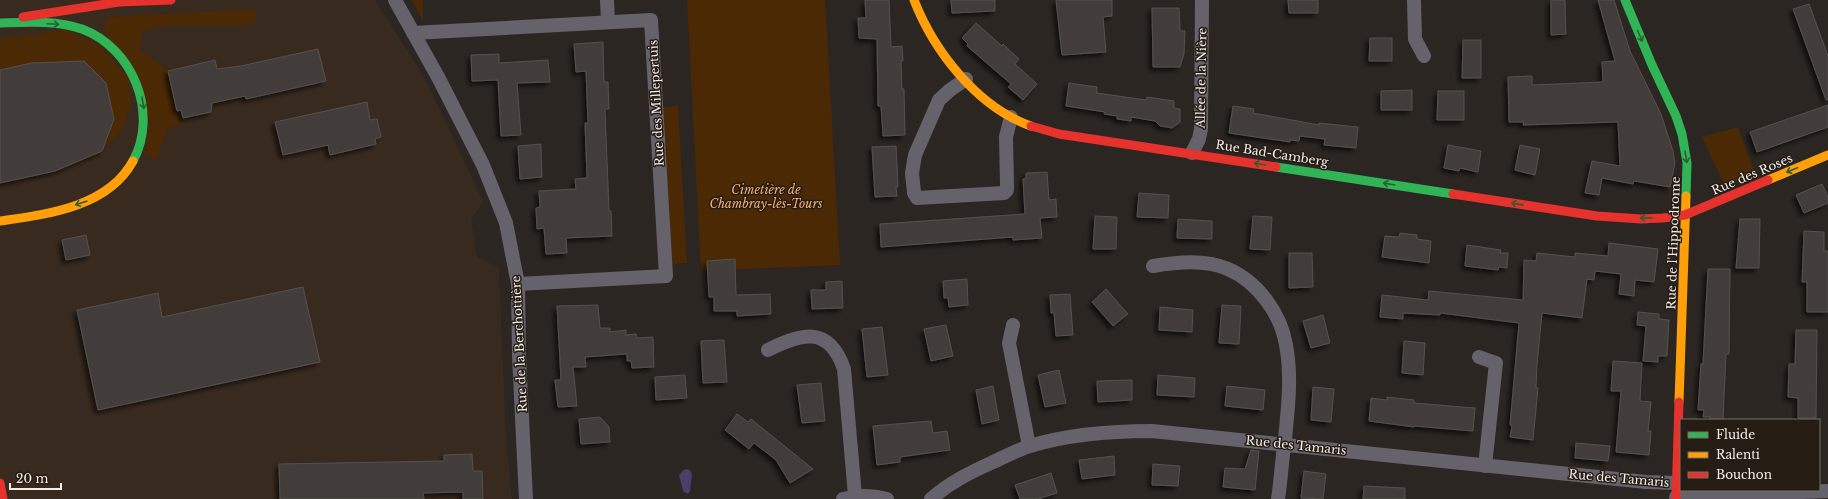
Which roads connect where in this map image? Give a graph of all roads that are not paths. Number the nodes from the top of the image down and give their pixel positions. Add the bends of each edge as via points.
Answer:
1 (132, 0) edge
2 (171, 0) edge
3 (395, 0) edge
4 (607, 0) edge
5 (914, 0) edge
6 (1202, 0) edge
7 (1414, 0) edge
8 (1625, 0) edge
9 (117, 2) junction
10 (0, 22) edge
11 (608, 22) junction
12 (413, 33) junction
13 (1424, 56) dead end
14 (966, 79) junction
15 (1011, 117) junction
16 (1192, 153) junction
17 (1828, 155) edge
18 (1685, 215) junction
19 (0, 221) edge
20 (1153, 266) dead end
21 (518, 284) junction
22 (1013, 325) dead end
23 (768, 350) dead end
24 (1479, 357) dead end
25 (1284, 444) junction
26 (1029, 446) junction
27 (1485, 466) junction
28 (0, 483) edge
29 (1676, 483) junction
30 (1828, 491) edge
31 (849, 497) edge
32 (1676, 498) edge
33 (3, 499) edge
34 (526, 499) edge
35 (887, 499) edge
36 (931, 499) edge
37 (1278, 499) edge

1 - 9 street
2 - 9 street
3 - 12 street, Rue de la Berchottière
4 - 11 street
5 - 14 street, Rue Bad-Camberg via 926,29
6 - 16 street, Allée de la Nière via 1201,129
7 - 13 street via 1415,39
8 -> 18 street, Rue de l'Hippodrome via 1682,134 1687,163
9 - 10 street via 52,11
10 -> 19 street via 63,24 105,41 116,50 137,80 145,116 140,148 131,165 110,188 78,204
11 - 12 street, Rue des Millepertuis
11 - 21 street, Rue des Millepertuis via 651,20 666,276
12 - 21 street, Rue de la Berchottière via 483,165 506,223
14 - 15 street, Rue Bad-Camberg via 992,104
14 - 15 street via 939,100 915,155 912,173 914,194 917,198 1004,194 1007,186 1006,137
15 - 16 street, Rue Bad-Camberg via 1038,129 1059,134
18 -> 16 street, Rue Bad-Camberg via 1637,218 1583,214
17 -> 18 street, Rue des Roses
18 - 29 street, Rue de l'Hippodrome
20 - 25 street via 1183,262 1227,269 1252,285 1269,304 1282,331 1288,359 1289,384
21 - 34 street, Rue de la Berchottière
22 - 26 street via 1009,343
23 - 31 street via 789,339 810,336 827,343 840,358 844,369
24 - 27 street via 1496,363
25 - 26 street, Rue des Tamaris via 1152,431 1114,431 1061,438
25 - 27 street, Rue des Tamaris
25 - 37 street
26 - 36 street, Rue des Tamaris via 965,474 941,489
27 - 29 street, Rue des Tamaris
28 - 33 street
29 - 32 street, Rue de l'Hippodrome
30 - 32 street
31 - 35 street via 875,496

